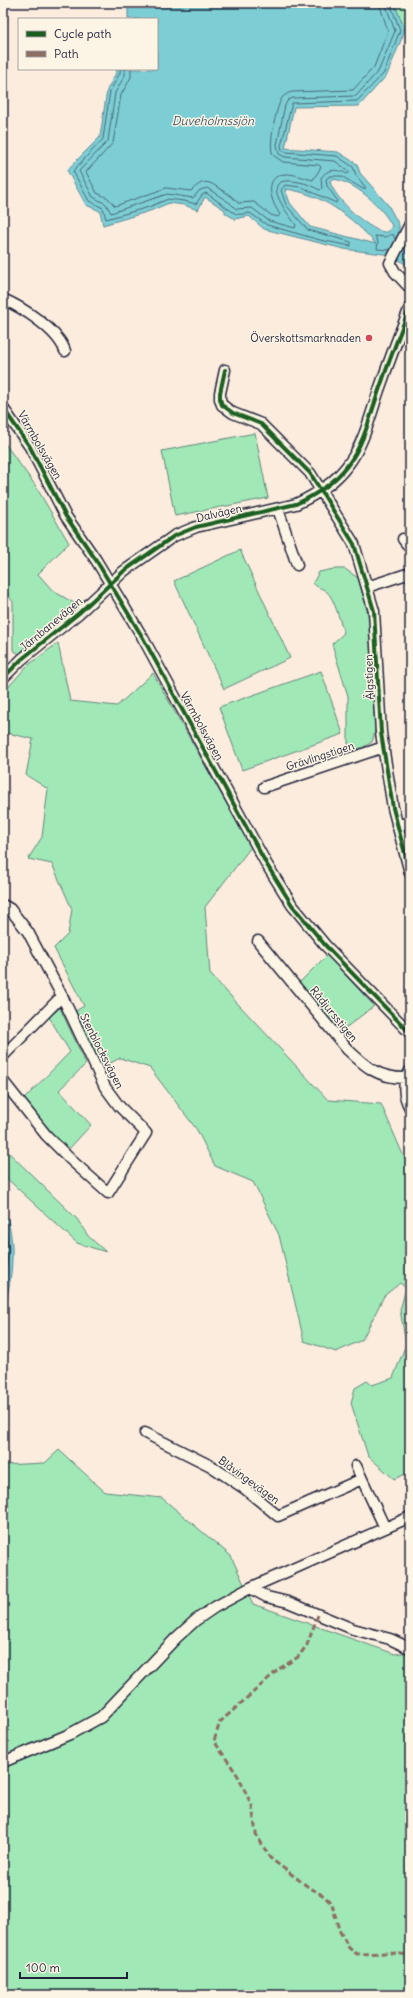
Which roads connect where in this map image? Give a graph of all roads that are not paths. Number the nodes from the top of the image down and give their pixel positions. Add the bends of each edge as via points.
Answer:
1 (410, 224) edge
2 (410, 288) edge
3 (3, 299) edge
4 (410, 306) edge
5 (65, 351) dead end
6 (225, 370) dead end
7 (3, 408) edge
8 (321, 491) junction
9 (278, 509) junction
10 (403, 539) dead end
11 (410, 548) edge
12 (297, 565) dead end
13 (410, 573) edge
14 (110, 584) junction
15 (367, 587) junction
16 (3, 678) edge
17 (384, 747) junction
18 (264, 787) dead end
19 (410, 823) edge
20 (397, 825) junction
21 (410, 872) edge
22 (3, 905) edge
23 (258, 941) dead end
24 (62, 996) junction
25 (410, 1033) edge
26 (3, 1056) edge
27 (408, 1074) edge
28 (3, 1081) edge
29 (410, 1108) edge
30 (145, 1432) dead end
31 (356, 1466) dead end
32 (362, 1479) junction
33 (410, 1517) edge
34 (385, 1528) junction
35 (250, 1588) junction
36 (410, 1645) edge
37 (3, 1762) edge

1 - 2 street via 390,263
3 - 5 street via 40,322 58,338
4 - 8 street, Dalvägen via 359,446 348,465
6 - 8 street via 220,393 222,405 268,430 314,478
7 - 14 street, Värmbolsvägen via 30,447 65,515
8 - 9 street, Dalvägen via 296,504
8 - 15 street, Älgstigen via 354,544
9 - 12 street
9 - 14 street, Dalvägen via 185,530 124,571
10 - 11 street
13 - 15 street
14 - 16 street, Järnbanevägen
14 - 25 street, Värmbolsvägen via 144,638 267,865 292,905 336,956
15 - 17 street, Älgstigen via 376,622 379,712
17 - 18 street, Grävlingstigen
17 - 20 street, Älgstigen
19 - 20 street
20 - 21 street, Älgstigen
22 - 24 street, Stenblocksvägen via 10,909 28,932
23 - 27 street, Rådjursstigen via 360,1062 387,1077
24 - 26 street
24 - 28 street, Stenblocksvägen via 105,1087 119,1106 146,1133 108,1193 46,1135
27 - 29 street via 404,1094
30 - 32 street, Blåvingevägen via 211,1466 244,1488 278,1516
31 - 32 street
32 - 34 street
33 - 34 street
34 - 35 street
35 - 36 street via 267,1597 295,1604 353,1629 390,1639 407,1647
35 - 37 street via 215,1607 190,1625 101,1716 70,1734

